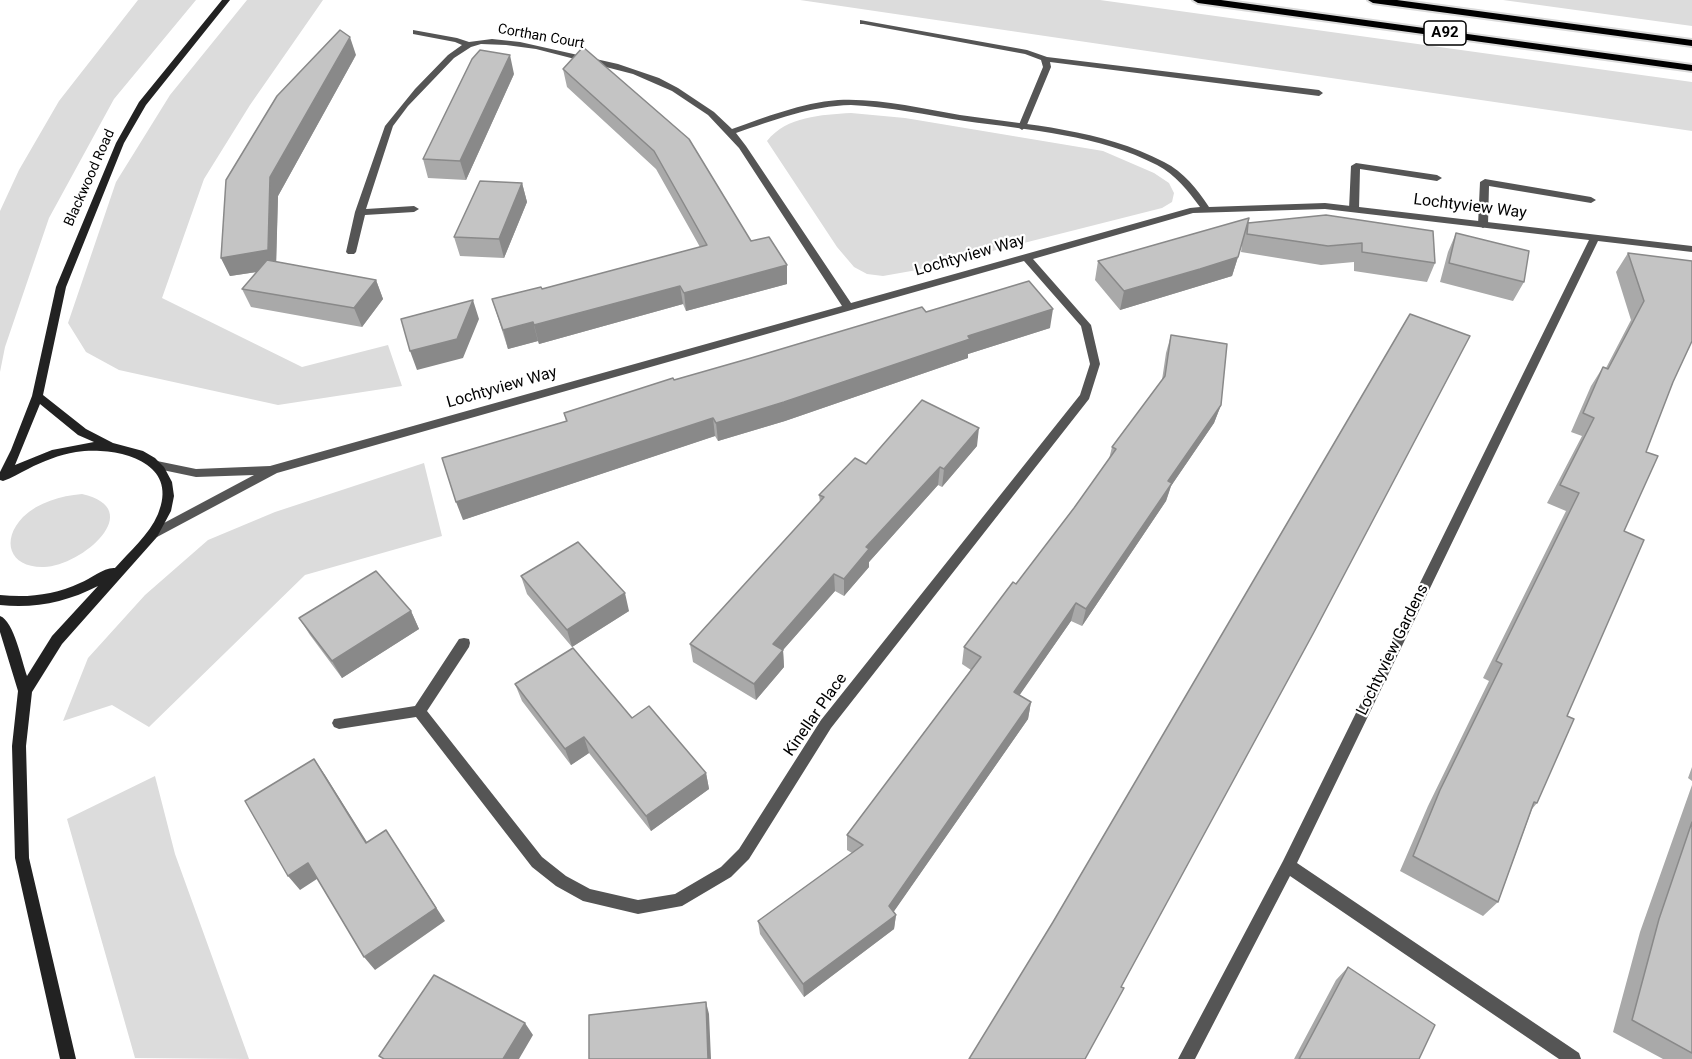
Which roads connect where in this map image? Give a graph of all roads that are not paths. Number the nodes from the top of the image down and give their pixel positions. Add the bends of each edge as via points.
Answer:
1 (226, 0) edge
2 (1198, 0) edge
3 (1373, 0) edge
4 (862, 22) dead end
5 (416, 32) dead end
6 (1692, 43) edge
7 (468, 45) junction
8 (1045, 59) junction
9 (1692, 68) edge
10 (1319, 93) dead end
11 (1022, 127) junction
12 (731, 132) junction
13 (1437, 178) dead end
14 (1591, 200) dead end
15 (414, 209) dead end
16 (1206, 209) junction
17 (1354, 209) junction
18 (360, 212) junction
19 (1483, 225) junction
20 (1594, 239) junction
21 (1692, 249) edge
22 (351, 252) dead end
23 (1026, 257) junction
24 (848, 307) junction
25 (37, 396) junction
26 (112, 446) junction
27 (157, 465) junction
28 (273, 470) junction
29 (2, 478) edge
30 (153, 534) junction
31 (128, 562) junction
32 (0, 600) edge
33 (0, 621) edge
34 (464, 643) dead end
35 (26, 691) junction
36 (419, 711) junction
37 (339, 723) dead end
38 (1288, 866) junction
39 (68, 1059) edge
40 (1186, 1059) edge
41 (1573, 1059) edge

1 - 25 main road, Blackwood Road via 142,104 120,143 61,286
2 - 9 highway, A92
3 - 6 highway, A92
4 - 8 street via 1027,52
5 - 7 street
7 - 12 street, Corthan Court via 497,41 644,74 701,104
7 - 18 street via 453,55 389,126
8 - 10 street
8 - 11 street via 1047,68
11 - 12 street via 869,103 836,103 802,108
11 - 16 street via 1136,152 1183,177
12 - 24 street, Corthan Court
13 - 17 street via 1356,166
14 - 19 street via 1485,182
15 - 18 street
16 - 17 street, Lochtyview Way
16 - 23 street, Lochtyview Way
17 - 19 street, Lochtyview Way
18 - 22 street
19 - 20 street, Lochtyview Way
20 - 21 street, Lochtyview Way
20 - 38 street, Lochtyview Gardens
23 - 24 street, Lochtyview Way
23 - 36 street, Kinellar Place via 1086,325 1095,364 1085,396 826,724 744,854 726,872 677,901 638,907 588,896 537,862
24 - 28 street, Lochtyview Way
25 - 26 main road via 82,432
25 - 29 main road, Blackwood Road
26 - 27 main road via 138,452
26 - 29 main road via 58,452
27 - 28 street, Lochtyview Way via 196,473
27 - 30 main road via 166,479 168,496 165,515
28 - 30 street, Lochtyview Way
30 - 31 main road
31 - 32 main road via 71,592 40,600
31 - 35 main road via 57,640
33 - 35 main road
34 - 36 street
35 - 39 main road via 19,746 22,858
36 - 37 street
38 - 40 street, Lochtyview Gardens
38 - 41 street

